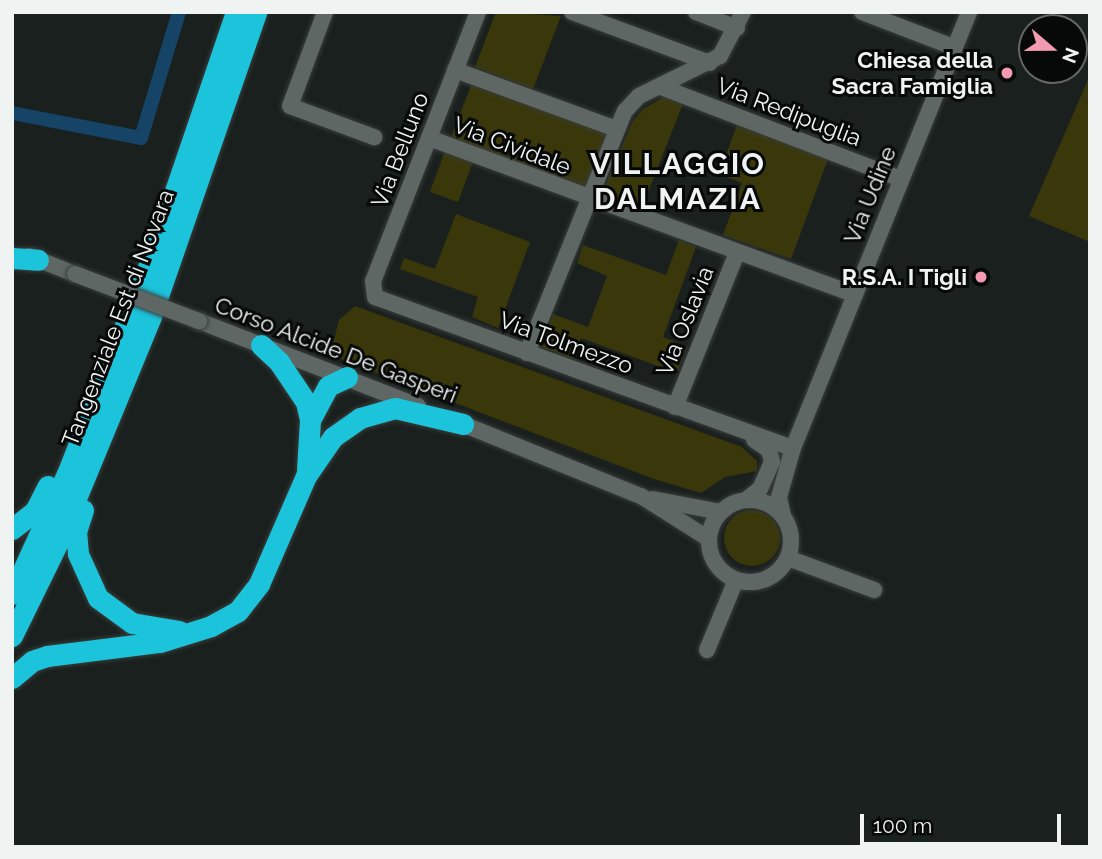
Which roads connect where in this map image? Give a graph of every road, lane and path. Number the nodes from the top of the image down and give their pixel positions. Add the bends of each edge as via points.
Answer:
1 (236, 12) edge
2 (257, 12) edge
3 (325, 12) edge
4 (478, 12) edge
5 (696, 12) edge
6 (743, 12) edge
7 (862, 12) edge
8 (969, 12) edge
9 (579, 13) edge
10 (737, 28) junction
11 (953, 47) junction
12 (710, 64) junction
13 (455, 70) junction
14 (661, 87) junction
15 (615, 129) junction
16 (374, 137) dead end
17 (429, 138) junction
18 (901, 179) junction
19 (587, 200) junction
20 (12, 250) edge
21 (737, 253) junction
22 (12, 258) edge
23 (38, 260) junction
24 (855, 295) junction
25 (383, 301) joint
26 (131, 310) junction
27 (151, 317) junction
28 (261, 345) junction
29 (527, 354) junction
30 (347, 377) junction
31 (675, 407) junction
32 (310, 420) junction
33 (463, 424) junction
34 (733, 430) junction
35 (793, 448) junction
36 (306, 476) junction
37 (641, 496) junction
38 (747, 499) junction
39 (720, 512) junction
40 (783, 515) junction
41 (12, 529) edge
42 (709, 538) junction
43 (788, 558) junction
44 (736, 580) junction
45 (874, 590) dead end
46 (12, 594) edge
47 (199, 631) junction
48 (12, 636) edge
49 (707, 650) dead end
50 (12, 678) edge

1 - 26 highway, Tangenziale Est di Novara
2 - 27 highway, Tangenziale Est di Novara
3 - 16 street via 290,106
4 - 13 street, Via Belluno
5 - 10 street
6 - 10 street
7 - 11 street
8 - 11 street, Via Udine
9 - 12 street
10 - 12 street via 732,41
11 - 18 street, Via Udine
12 - 14 street
13 - 15 street
13 - 17 street, Via Belluno
14 - 15 street via 639,96
14 - 18 street, Via Redipuglia
15 - 19 street
17 - 19 street, Via Cividale
17 - 25 street, Via Belluno via 373,281 371,290
18 - 24 street, Via Udine
19 - 21 street, Via Cividale
19 - 29 street
20 - 23 street, Corso Alcide De Gasperi
21 - 24 street, Via Cividale
21 - 31 street, Via Oslavia
22 - 23 highway
23 - 28 street, Corso Alcide De Gasperi, bridge
24 - 35 street, Via Udine
25 - 29 street, Via Tolmezzo
26 - 41 highway via 42,500
26 - 46 highway, Tangenziale Est di Novara via 67,474
27 - 47 highway via 131,392 78,523 78,554 89,584 116,614 148,628
27 - 48 highway, Tangenziale Est di Novara via 58,542
28 - 30 street, Corso Alcide De Gasperi
28 - 32 highway via 295,381
29 - 31 street, Via Tolmezzo
30 - 32 highway via 328,386
30 - 33 street, Corso Alcide De Gasperi
31 - 34 street, Via Tolmezzo
32 - 36 highway
33 - 36 highway via 395,408 376,413 333,437
33 - 37 street, Corso Alcide De Gasperi
34 - 35 street, Via Tolmezzo
34 - 38 street, Via Tolmezzo via 765,446 772,456 767,477
35 - 40 street, Via Udine via 781,483
36 - 47 highway via 247,602 224,620
37 - 39 street, Corso Alcide De Gasperi
37 - 42 street, Corso Alcide De Gasperi
38 - 39 street
38 - 40 street via 773,506
39 - 42 street
40 - 43 street via 792,536
42 - 44 street via 716,564
43 - 44 street via 760,581
43 - 45 street
44 - 49 street
47 - 50 highway via 160,642 47,656 32,661

